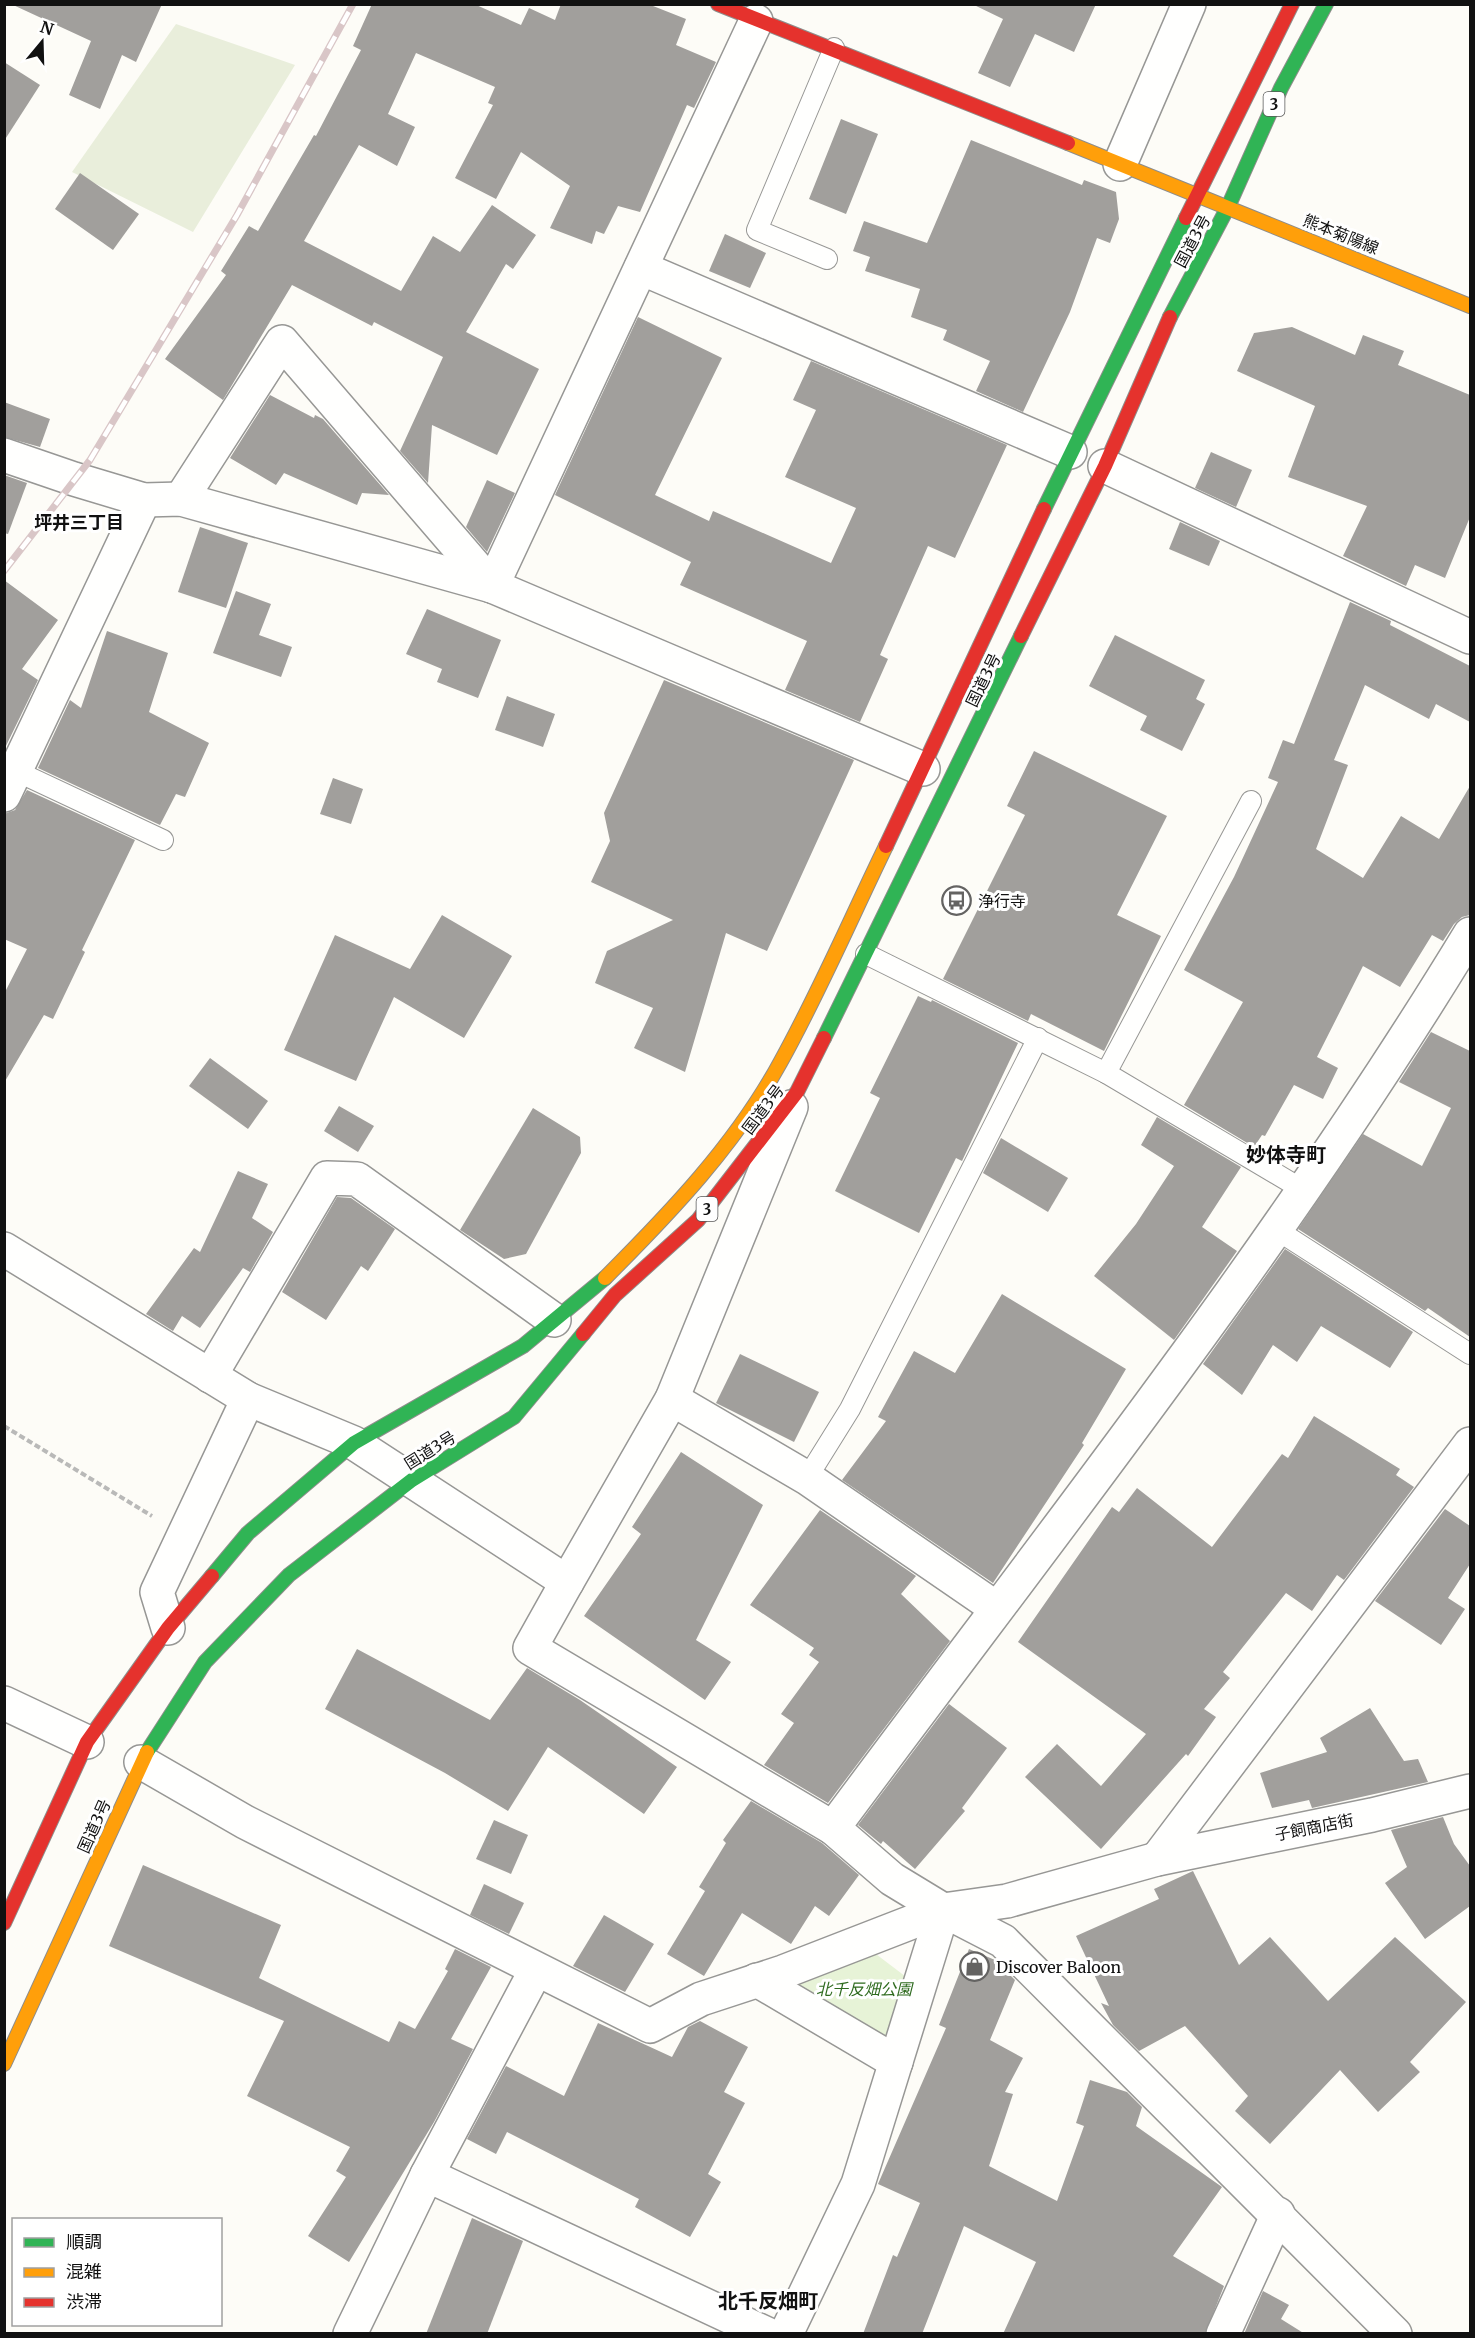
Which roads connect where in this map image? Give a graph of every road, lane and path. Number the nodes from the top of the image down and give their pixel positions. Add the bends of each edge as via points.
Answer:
1 (718, 4) edge
2 (1189, 4) edge
3 (1292, 4) edge
4 (1326, 4) edge
5 (756, 21) junction
6 (834, 48) junction
7 (1120, 164) junction
8 (1198, 196) junction
9 (1228, 207) junction
10 (826, 259) dead end
11 (641, 268) junction
12 (1470, 306) edge
13 (1070, 452) junction
14 (4, 455) edge
15 (1105, 466) junction
16 (181, 499) junction
17 (144, 500) junction
18 (492, 586) junction
19 (1470, 637) edge
20 (923, 769) junction
21 (10, 783) edge
22 (1251, 801) dead end
23 (163, 840) dead end
24 (1470, 934) edge
25 (867, 954) junction
26 (1038, 1038) junction
27 (1106, 1073) junction
28 (797, 1092) junction
29 (1305, 1191) junction
30 (1277, 1230) junction
31 (4, 1249) edge
32 (554, 1320) junction
33 (1470, 1354) edge
34 (210, 1376) junction
35 (248, 1399) junction
36 (672, 1399) junction
37 (4, 1426) edge
38 (354, 1443) junction
39 (1470, 1444) edge
40 (807, 1478) junction
41 (412, 1480) junction
42 (183, 1536) junction
43 (567, 1582) junction
44 (996, 1608) junction
45 (168, 1628) junction
46 (4, 1703) edge
47 (87, 1742) junction
48 (141, 1762) junction
49 (1470, 1791) edge
50 (833, 1828) junction
51 (1157, 1859) junction
52 (943, 1910) junction
53 (4, 1923) edge
54 (536, 1970) junction
55 (757, 1980) junction
56 (896, 2062) junction
57 (4, 2064) edge
58 (427, 2175) junction
59 (1278, 2214) junction
60 (350, 2334) edge
61 (767, 2334) edge
62 (786, 2334) edge
63 (1223, 2334) edge
64 (1395, 2334) edge

1 - 5 main road, 熊本菊陽線
2 - 7 street
3 - 8 main road, 国道3号 / 3
4 - 9 main road, 国道3号 / 3 via 1281,88
5 - 6 main road, 熊本菊陽線
5 - 11 street
6 - 7 main road, 熊本菊陽線
6 - 10 lane via 757,230
7 - 8 main road, 熊本菊陽線
8 - 9 main road, 熊本菊陽線
8 - 13 main road, 国道3号 / 3
9 - 12 main road, 熊本菊陽線
9 - 15 main road, 国道3号 / 3 via 1168,321
11 - 13 street
11 - 18 street
13 - 20 main road, 国道3号 / 3
14 - 17 street
15 - 19 street
15 - 25 main road, 国道3号 / 3
16 - 17 street
16 - 18 street
16 - 18 street via 282,342
17 - 21 street
18 - 20 street
20 - 32 main road, 国道3号 / 3 via 780,1064 723,1149 664,1219 601,1282
21 - 23 lane
22 - 27 lane
24 - 29 street
25 - 26 lane
25 - 28 main road, 国道3号 / 3
26 - 27 lane
26 - 40 lane via 850,1409
27 - 29 lane
28 - 36 street
28 - 41 main road, 国道3号 / 3 via 698,1220 615,1295 514,1417
29 - 30 street
30 - 33 lane
30 - 44 street via 1144,1415
31 - 34 street
32 - 34 street via 357,1179 327,1178
32 - 38 main road, 国道3号 / 3 via 523,1346
34 - 35 street
35 - 38 street
35 - 42 street
36 - 40 street
36 - 43 street
37 - 42 path
38 - 41 street
38 - 45 main road, 国道3号 / 3 via 248,1533
39 - 51 street
40 - 44 street
41 - 43 street
41 - 48 main road, 国道3号 / 3 via 289,1575 205,1662
42 - 45 street via 156,1592
43 - 50 street via 530,1648
44 - 50 street
45 - 47 main road, 国道3号 / 3
46 - 47 street
47 - 53 main road, 国道3号 / 3
48 - 54 street via 245,1822
48 - 57 main road, 国道3号 / 3
49 - 51 street, 子飼商店街
50 - 52 street via 892,1879
51 - 52 street, 子飼商店街 via 1007,1901
52 - 55 street, 子飼商店街
52 - 56 street
52 - 59 street via 1003,1941
54 - 55 street, 子飼商店街 via 650,2026 701,1999
54 - 58 street
55 - 56 street
56 - 62 street via 858,2184
58 - 60 street
58 - 61 street
59 - 63 street
59 - 64 street

